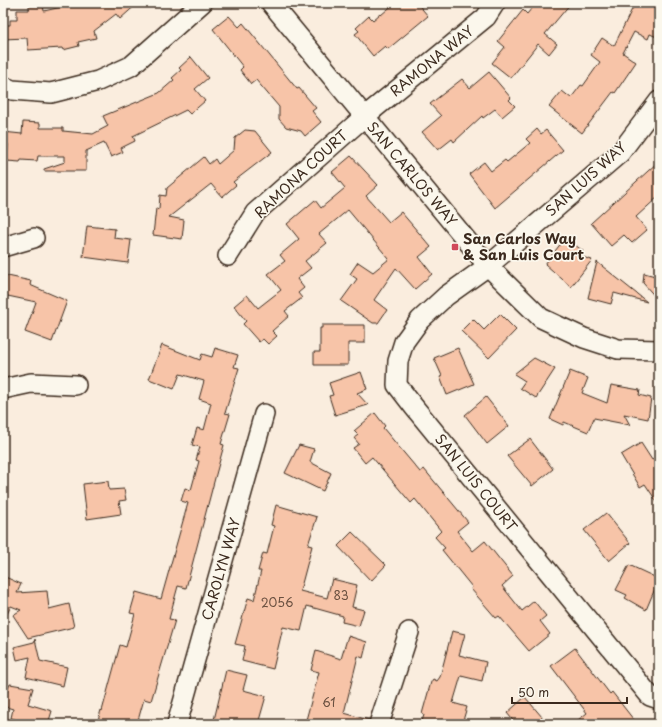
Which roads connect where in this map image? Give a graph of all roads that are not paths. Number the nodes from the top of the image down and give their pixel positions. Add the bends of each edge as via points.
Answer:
1 (202, 3) edge
2 (271, 3) edge
3 (496, 3) edge
4 (3, 86) edge
5 (659, 101) edge
6 (364, 116) junction
7 (34, 238) dead end
8 (3, 246) edge
9 (228, 256) dead end
10 (488, 266) junction
11 (659, 352) edge
12 (76, 384) dead end
13 (3, 389) edge
14 (264, 414) dead end
15 (410, 632) dead end
16 (659, 700) edge
17 (177, 724) edge
18 (380, 724) edge

1 - 4 street via 131,66 98,81 51,93 12,90
2 - 6 street, SAN CARLOS WAY
3 - 6 street, RAMONA WAY via 486,17
5 - 10 street, SAN LUIS WAY via 620,153
6 - 9 street, RAMONA COURT via 255,213
6 - 10 street, SAN CARLOS WAY
7 - 8 street
10 - 11 street, SAN CARLOS WAY via 541,318 618,350
10 - 16 street, SAN LUIS COURT via 446,296 420,320 404,342 398,361 397,385 650,696
12 - 13 street via 31,383
14 - 17 street, CAROLYN WAY
15 - 18 street

